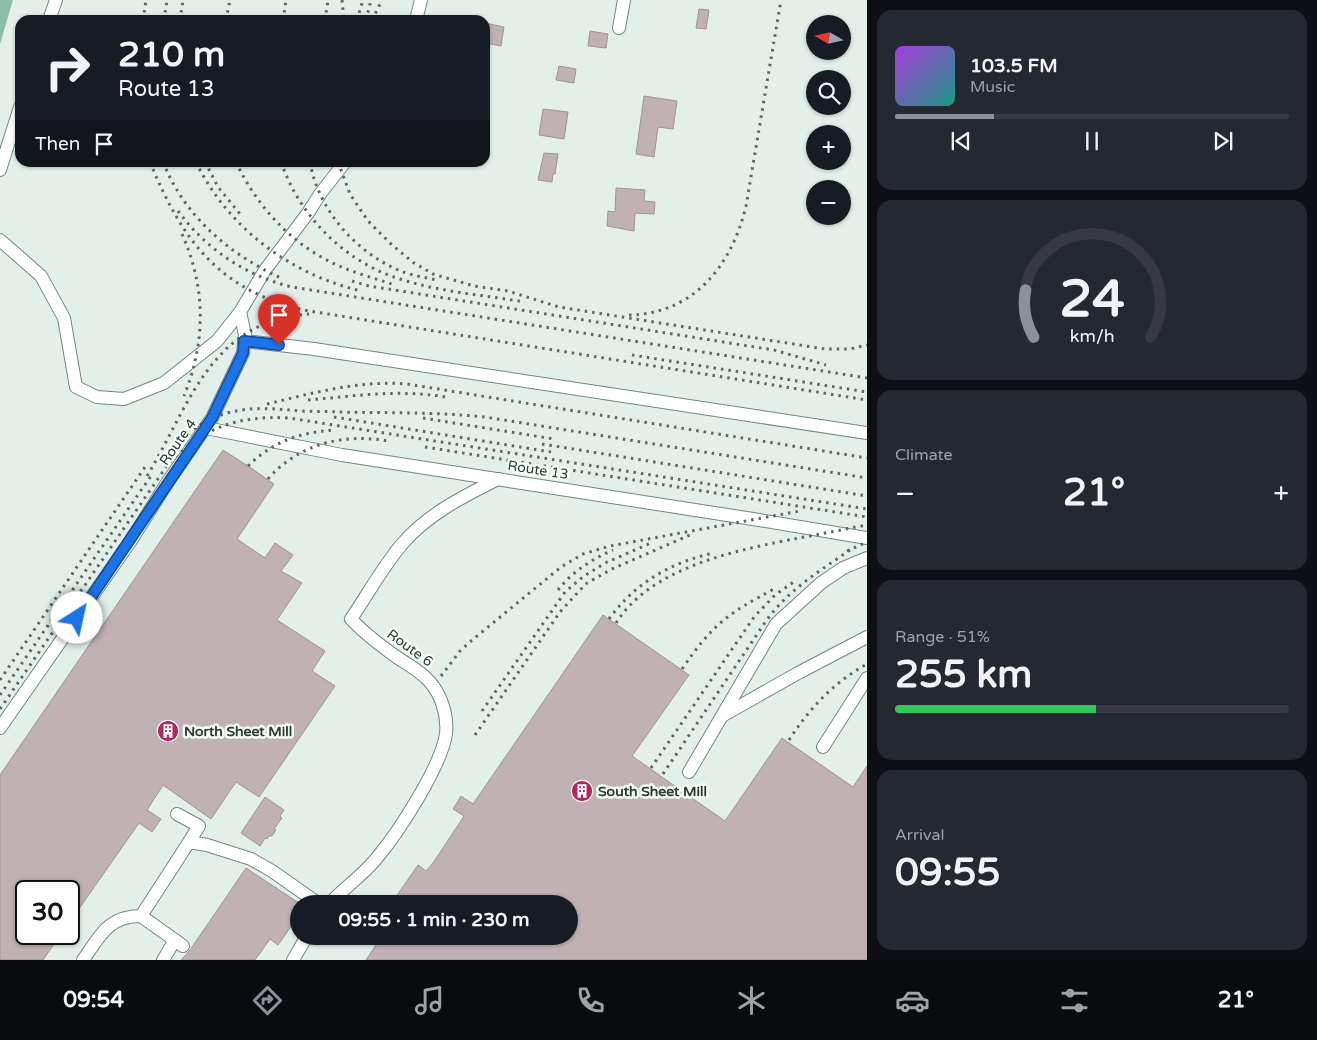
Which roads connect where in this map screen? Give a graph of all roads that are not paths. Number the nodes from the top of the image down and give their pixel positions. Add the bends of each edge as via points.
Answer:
1 (56, 0) edge
2 (421, 0) edge
3 (624, 0) edge
4 (51, 15) edge
5 (417, 15) edge
6 (619, 28) dead end
7 (15, 124) edge
8 (340, 167) edge
9 (0, 170) edge
10 (0, 240) edge
11 (240, 312) junction
12 (244, 341) junction
13 (206, 428) junction
14 (867, 433) edge
15 (498, 479) junction
16 (867, 538) edge
17 (867, 558) edge
18 (867, 637) edge
19 (867, 678) edge
20 (722, 716) junction
21 (0, 728) edge
22 (823, 747) dead end
23 (689, 772) dead end
24 (177, 814) dead end
25 (189, 842) junction
26 (306, 895) edge
27 (339, 895) edge
28 (141, 916) junction
29 (83, 960) edge
30 (163, 960) edge

1 - 4 street
2 - 5 street
3 - 6 street
7 - 9 street
8 - 11 street via 265,270
10 - 11 street via 41,276 64,318 76,387 97,397 124,399 164,383 217,341
11 - 12 street, Route 4
12 - 13 street, Route 4 via 243,353
12 - 14 street
13 - 15 street, Route 13 via 314,450
13 - 21 street, Route 4
15 - 16 street, Route 13
15 - 27 street, Route 6 via 443,509 415,532 392,558 351,619 382,647 429,680 444,708 446,734 427,781 390,842
17 - 20 street via 842,568 821,583 776,624
18 - 20 street
19 - 22 street
20 - 23 street
24 - 25 street via 200,826
25 - 26 street via 252,859
25 - 28 street
28 - 29 street via 127,916 107,927
28 - 30 street via 179,943

